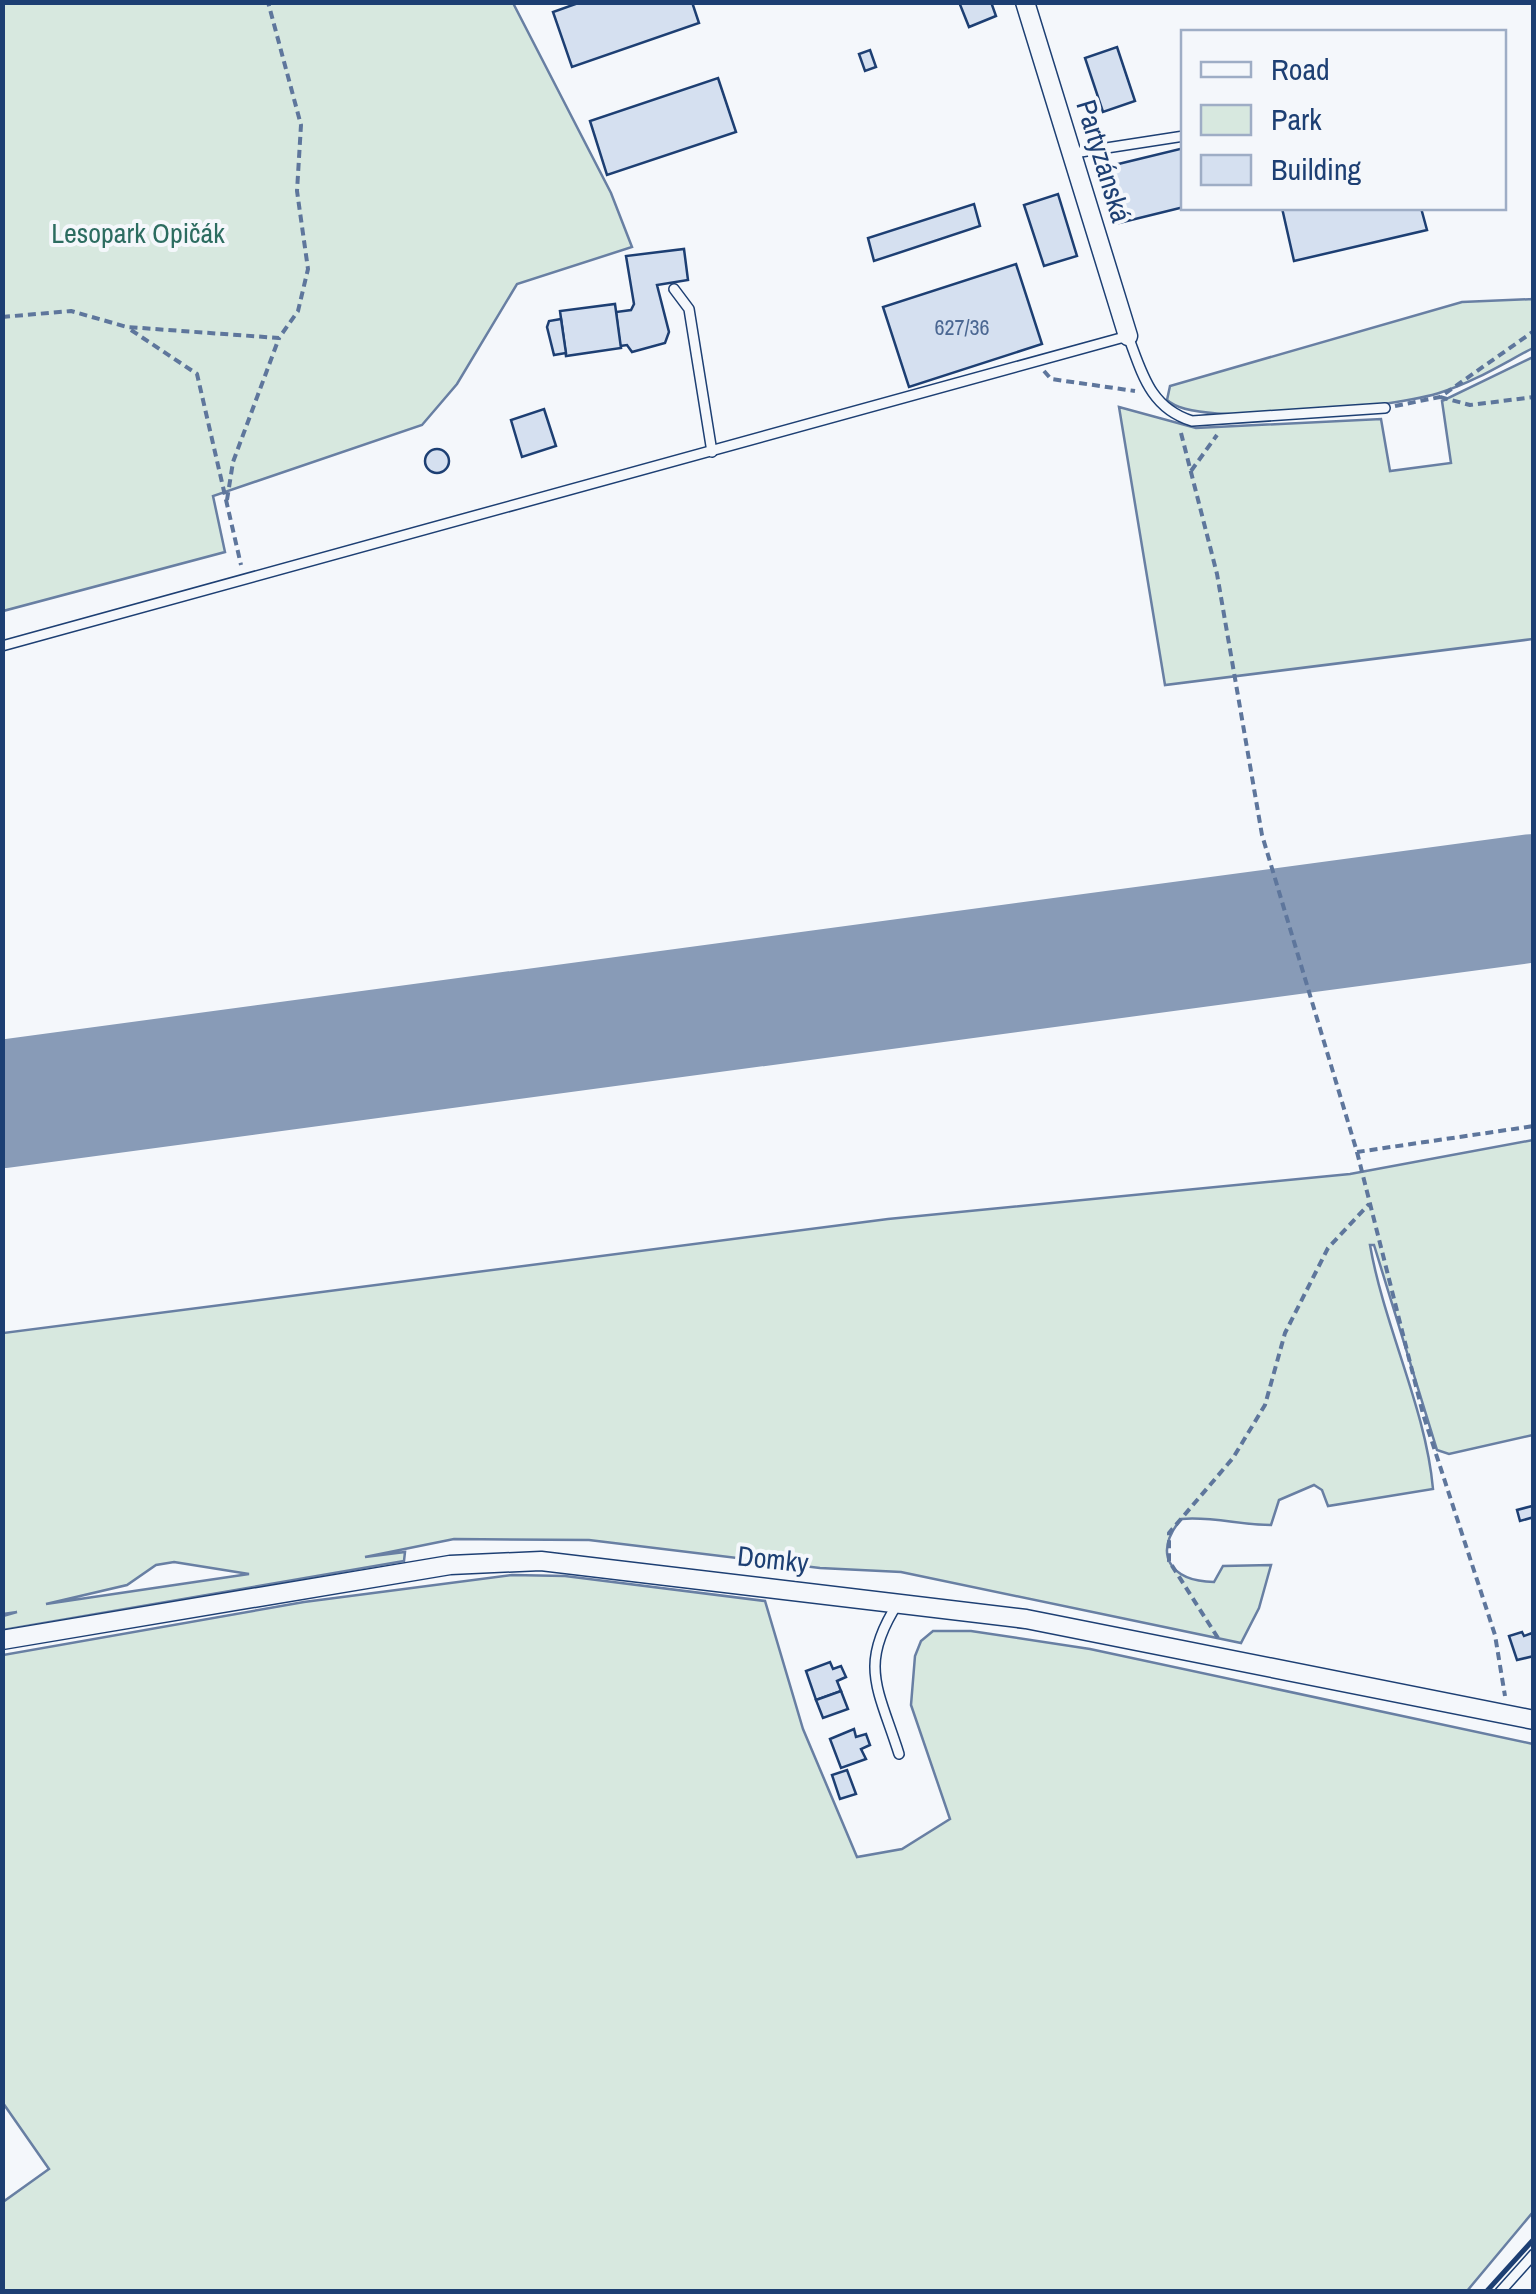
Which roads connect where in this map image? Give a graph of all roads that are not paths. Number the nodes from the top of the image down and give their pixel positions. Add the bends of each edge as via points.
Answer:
1 (1025, 2) edge
2 (1181, 136) edge
3 (1074, 153) junction
4 (674, 289) dead end
5 (1128, 336) junction
6 (1385, 408) road end
7 (712, 452) junction
8 (2, 646) edge
9 (900, 1600) junction
10 (2, 1640) edge
11 (1534, 1720) edge
12 (899, 1754) dead end
13 (1534, 2254) edge
14 (1500, 2292) edge

1 - 3 street, Partyzánská
2 - 3 lane
3 - 5 street, Partyzánská
4 - 7 lane via 689,308
5 - 6 lane via 1150,394 1192,421
5 - 7 lane
7 - 8 lane
9 - 10 street, Domky via 541,1561 450,1565
9 - 11 street, Domky via 1026,1618
9 - 12 lane via 878,1634 872,1664
13 - 14 lane

